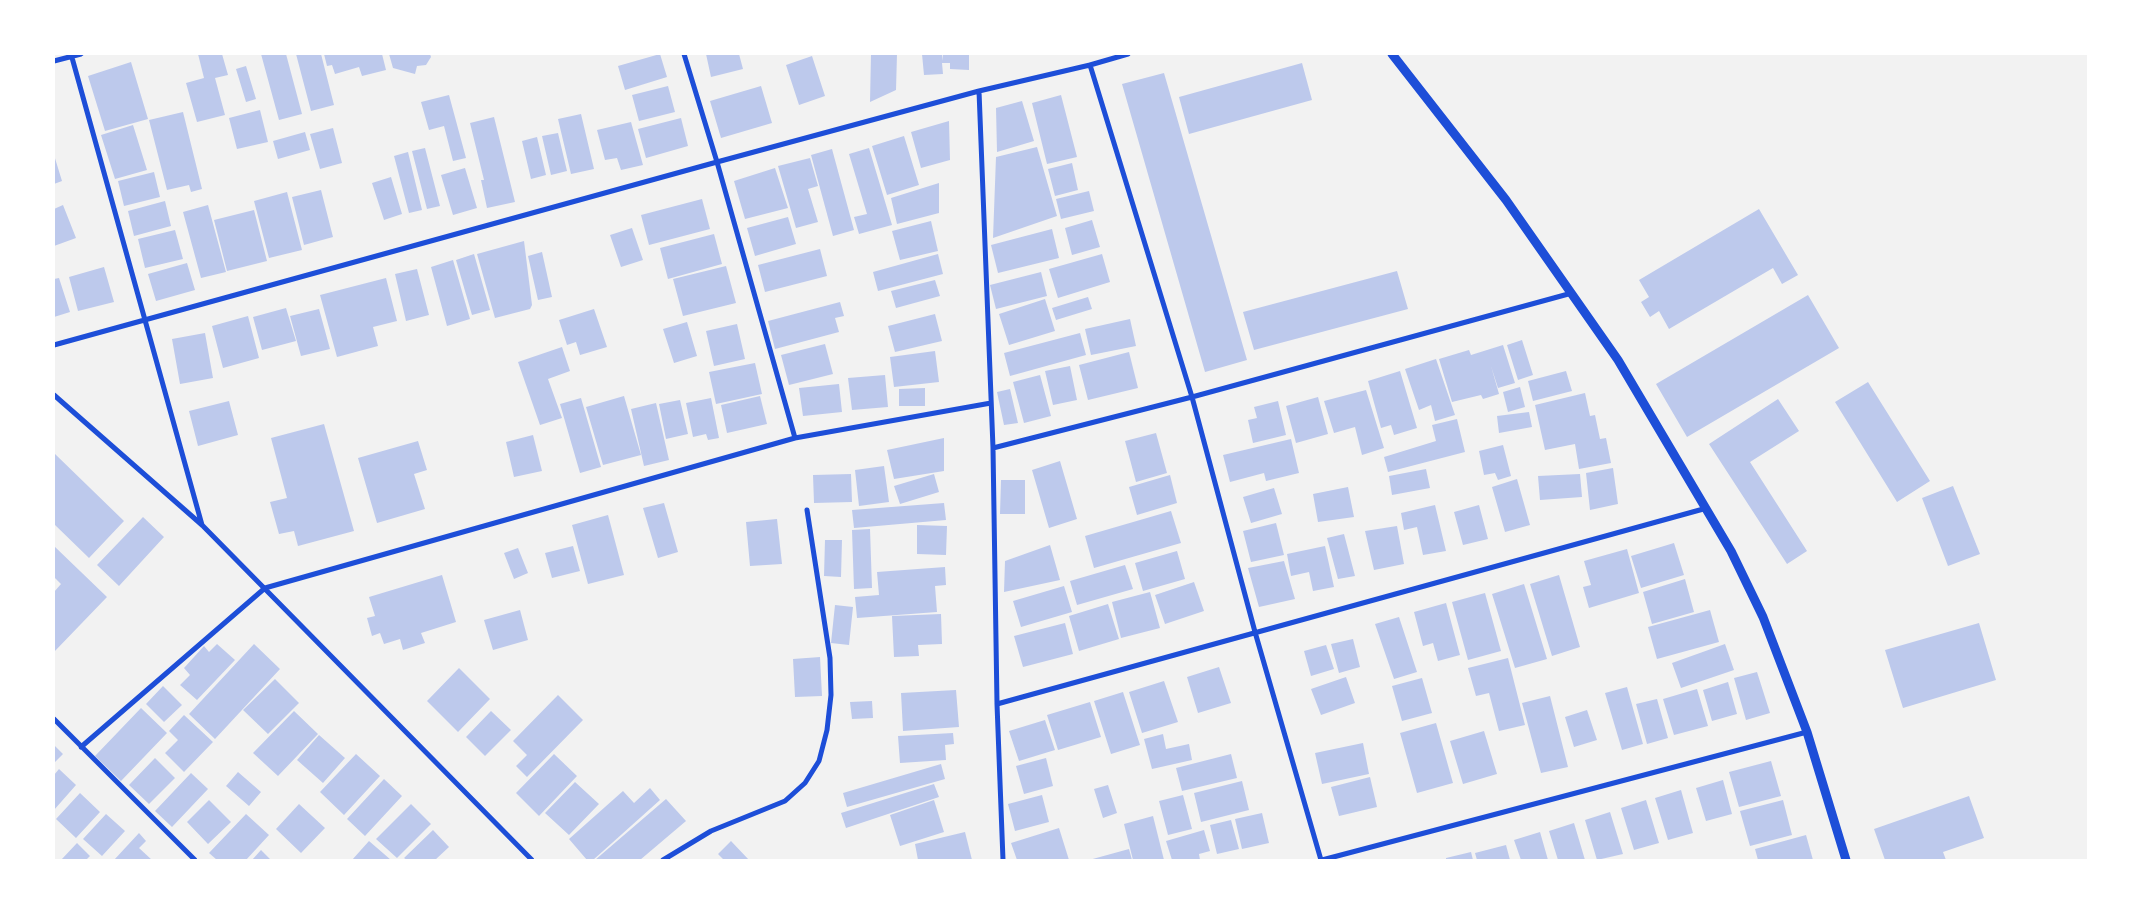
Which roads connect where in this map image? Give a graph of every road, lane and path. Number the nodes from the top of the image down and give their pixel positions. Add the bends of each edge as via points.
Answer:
1 (81, 54) edge
2 (684, 54) edge
3 (1128, 54) edge
4 (1392, 54) edge
5 (71, 55) edge
6 (54, 61) edge
7 (1090, 65) junction
8 (978, 92) junction
9 (717, 162) junction
10 (1572, 293) junction
11 (146, 321) junction
12 (54, 346) edge
13 (54, 395) edge
14 (1192, 397) junction
15 (990, 403) junction
16 (795, 438) junction
17 (994, 448) junction
18 (1707, 508) junction
19 (806, 510) dead end
20 (202, 525) junction
21 (265, 588) junction
22 (1255, 632) junction
23 (996, 704) junction
24 (54, 719) edge
25 (1807, 732) junction
26 (81, 747) junction
27 (195, 860) edge
28 (532, 860) edge
29 (663, 860) edge
30 (1003, 860) edge
31 (1321, 860) edge
32 (1846, 860) edge

1 - 5 street
2 - 9 street
3 - 7 street
4 - 10 street via 1506,200
5 - 6 street
5 - 11 street
7 - 8 street
7 - 14 street
8 - 9 street
8 - 15 street
9 - 11 street
9 - 16 street
10 - 14 street
10 - 18 street via 1618,360
11 - 12 street
11 - 20 street
13 - 20 street
14 - 17 street
14 - 22 street
15 - 16 street
15 - 17 street
16 - 21 street
17 - 23 street
18 - 22 street
18 - 25 street via 1763,617
19 - 29 street via 830,658 831,695 819,761 805,783 785,801 711,831
20 - 21 street
21 - 26 street
21 - 28 street
22 - 23 street
22 - 31 street
23 - 30 street
24 - 26 street
25 - 31 street
25 - 32 street
26 - 27 street

